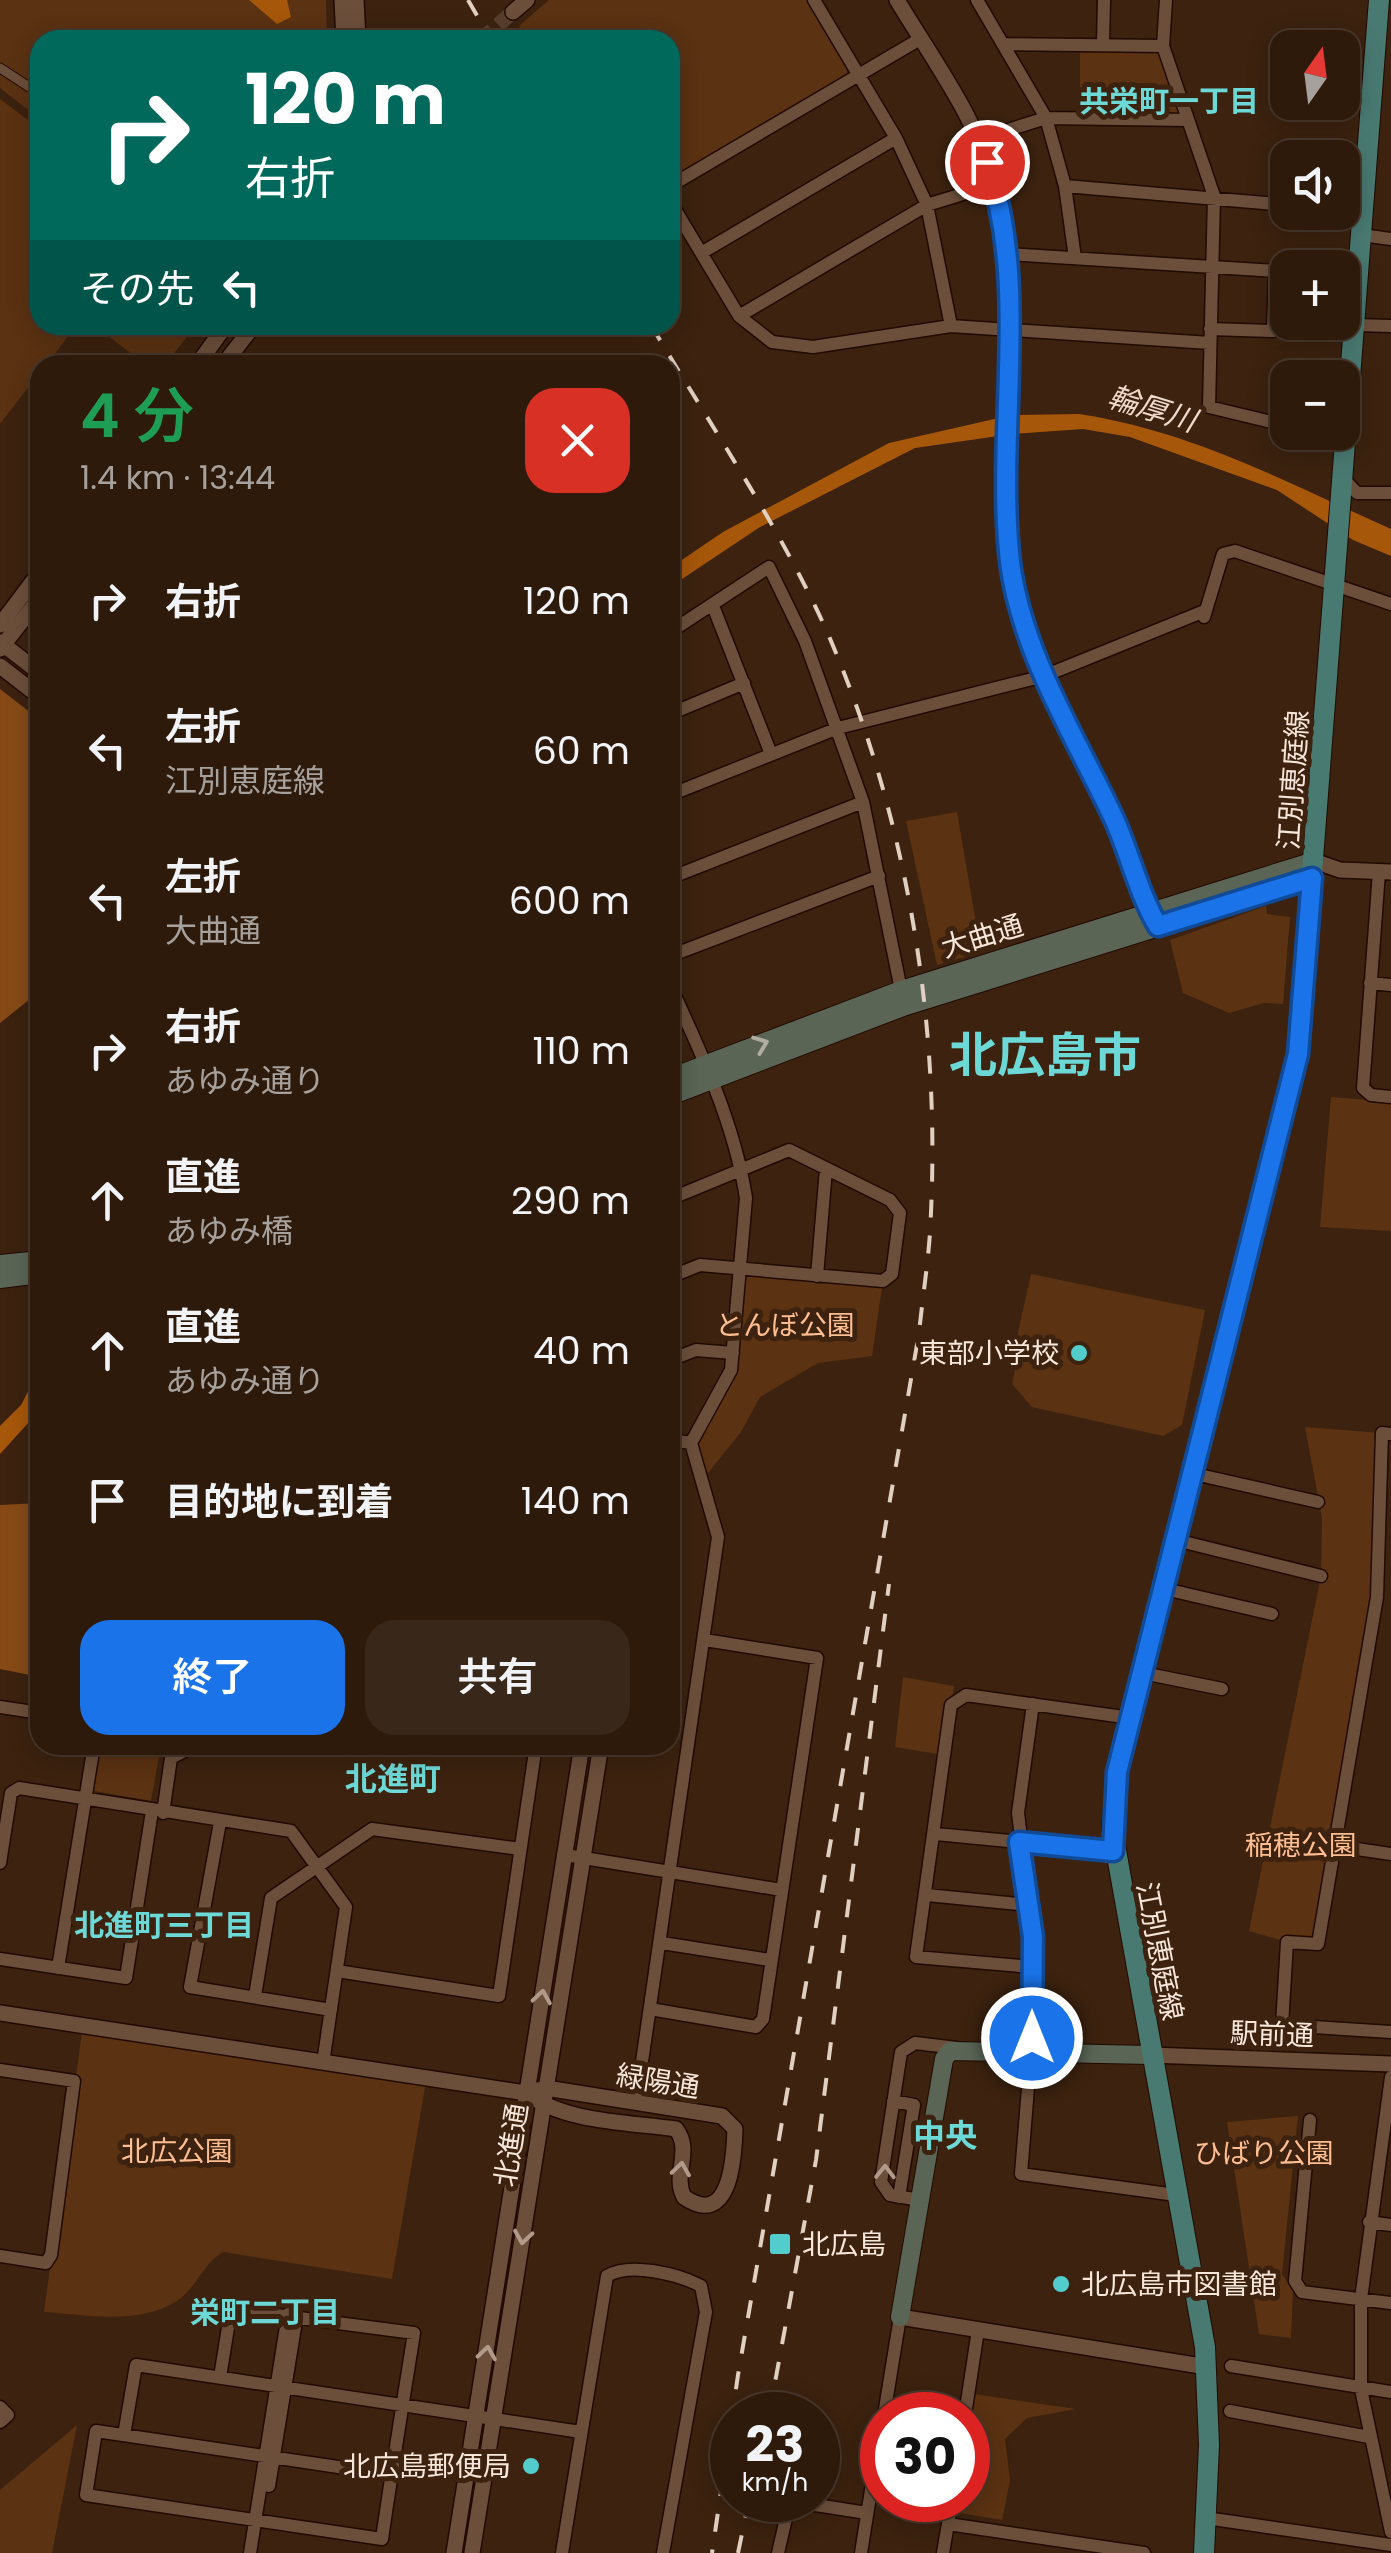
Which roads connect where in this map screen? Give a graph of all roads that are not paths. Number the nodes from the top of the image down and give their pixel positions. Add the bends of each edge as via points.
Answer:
1 (342, 0) edge
2 (356, 0) edge
3 (527, 0) edge
4 (814, 0) edge
5 (897, 0) edge
6 (977, 0) edge
7 (1104, 0) edge
8 (1166, 0) edge
9 (1378, 0) edge
10 (514, 12) tunnel mouth
11 (344, 30) edge
12 (358, 30) edge
13 (920, 38) junction
14 (1003, 44) junction
15 (1102, 44) junction
16 (1163, 46) junction
17 (0, 68) edge
18 (858, 75) junction
19 (30, 88) edge
20 (1046, 118) junction
21 (1188, 120) junction
22 (896, 138) junction
23 (979, 139) junction
24 (680, 180) edge
25 (1360, 181) edge
26 (995, 184) junction
27 (1064, 186) junction
28 (1214, 196) junction
29 (1270, 203) edge
30 (927, 205) junction
31 (680, 217) edge
32 (1360, 223) edge
33 (1391, 239) edge
34 (702, 252) junction
35 (1007, 254) junction
36 (1075, 258) junction
37 (1212, 265) junction
38 (739, 316) junction
39 (1360, 325) edge
40 (950, 326) junction
41 (1391, 326) edge
42 (1008, 330) junction
43 (246, 335) edge
44 (1210, 336) junction
45 (231, 355) edge
46 (1270, 422) edge
47 (1345, 450) edge
48 (1343, 482) junction
49 (1391, 493) edge
50 (30, 585) edge
51 (1335, 585) junction
52 (1391, 604) edge
53 (713, 606) junction
54 (30, 610) edge
55 (0, 625) edge
56 (680, 626) edge
57 (1, 646) edge
58 (30, 665) edge
59 (0, 666) edge
60 (1044, 676) junction
61 (744, 684) junction
62 (30, 689) edge
63 (680, 710) edge
64 (838, 728) junction
65 (771, 754) junction
66 (680, 791) edge
67 (863, 802) junction
68 (1313, 870) junction
69 (1385, 872) edge
70 (680, 874) edge
71 (880, 876) junction
72 (1154, 920) junction
73 (680, 952) edge
74 (1370, 983) junction
75 (1391, 985) edge
76 (901, 990) junction
77 (680, 1008) edge
78 (708, 1073) junction
79 (680, 1077) edge
80 (680, 1090) edge
81 (1391, 1097) edge
82 (826, 1169) junction
83 (742, 1170) junction
84 (680, 1195) edge
85 (30, 1261) edge
86 (0, 1264) edge
87 (738, 1270) junction
88 (680, 1273) edge
89 (30, 1276) edge
90 (817, 1276) junction
91 (0, 1280) edge
92 (732, 1353) junction
93 (680, 1356) edge
94 (1391, 1434) edge
95 (680, 1441) edge
96 (691, 1443) junction
97 (1195, 1474) junction
98 (1318, 1502) dead end
99 (1176, 1540) junction
100 (1321, 1576) dead end
101 (1165, 1588) junction
102 (1384, 1597) edge
103 (1272, 1614) dead end
104 (706, 1640) junction
105 (1142, 1672) junction
106 (1222, 1690) dead end
107 (1033, 1704) junction
108 (0, 1707) edge
109 (30, 1712) edge
110 (1131, 1718) junction
111 (92, 1755) edge
112 (177, 1755) edge
113 (534, 1755) edge
114 (581, 1755) edge
115 (598, 1755) edge
116 (84, 1799) junction
117 (157, 1812) junction
118 (220, 1822) junction
119 (936, 1834) junction
120 (1019, 1842) junction
121 (1337, 1846) junction
122 (520, 1849) junction
123 (1113, 1851) junction
124 (1391, 1854) edge
125 (573, 1856) junction
126 (0, 1863) edge
127 (316, 1866) junction
128 (672, 1871) junction
129 (782, 1890) junction
130 (927, 1895) junction
131 (1029, 1905) junction
132 (662, 1944) junction
133 (0, 1959) edge
134 (770, 1960) junction
135 (1032, 1966) junction
136 (58, 1968) junction
137 (337, 1971) junction
138 (254, 1996) junction
139 (650, 2009) junction
140 (331, 2010) junction
141 (0, 2013) edge
142 (1391, 2032) edge
143 (960, 2048) junction
144 (1032, 2051) junction
145 (1151, 2055) junction
146 (323, 2063) junction
147 (1391, 2064) edge
148 (0, 2070) edge
149 (1391, 2077) edge
150 (546, 2088) junction
151 (1390, 2092) edge
152 (526, 2093) junction
153 (636, 2102) junction
154 (893, 2102) junction
155 (542, 2106) junction
156 (1310, 2120) dead end
157 (1387, 2145) edge
158 (1176, 2195) junction
159 (900, 2197) junction
160 (920, 2200) junction
161 (1370, 2222) junction
162 (1391, 2224) edge
163 (0, 2256) edge
164 (1361, 2298) junction
165 (1391, 2303) edge
166 (293, 2315) junction
167 (900, 2317) junction
168 (978, 2330) junction
169 (1231, 2366) dead end
170 (1207, 2368) junction
171 (220, 2377) junction
172 (281, 2383) junction
173 (1361, 2389) junction
174 (887, 2392) edge
175 (969, 2392) edge
176 (1391, 2392) edge
177 (403, 2403) junction
178 (0, 2407) edge
179 (1230, 2411) dead end
180 (476, 2416) junction
181 (494, 2419) junction
182 (0, 2422) edge
183 (581, 2432) junction
184 (124, 2435) junction
185 (1369, 2437) junction
186 (270, 2455) junction
187 (1384, 2472) edge
188 (392, 2475) junction
189 (860, 2512) edge
190 (1206, 2518) junction
191 (260, 2520) junction
192 (866, 2522) edge
193 (948, 2524) joint
194 (1391, 2532) edge
195 (1391, 2545) edge
196 (1117, 2551) edge
197 (250, 2553) edge
198 (259, 2553) edge
199 (454, 2553) edge
200 (472, 2553) edge
201 (562, 2553) edge
202 (663, 2553) edge
203 (778, 2553) edge
204 (861, 2553) edge
205 (943, 2553) edge
206 (1144, 2553) edge
207 (1204, 2553) edge

1 - 11 street
2 - 12 street
3 - 10 street
4 - 18 street
5 - 13 street
6 - 14 street
7 - 15 street
8 - 16 street
9 - 25 main road, 江別恵庭線
13 - 18 street
13 - 23 street
14 - 15 street
14 - 20 street
15 - 16 street
16 - 21 street
17 - 19 street
18 - 22 street
18 - 24 street
20 - 21 street
20 - 23 street
20 - 27 street
21 - 28 street
22 - 30 street
22 - 34 street
23 - 26 street
26 - 30 street
26 - 35 street
27 - 28 street
27 - 36 street
28 - 29 street
28 - 37 street
30 - 38 street
30 - 40 street
31 - 34 street
32 - 33 street
34 - 38 street
35 - 36 street
35 - 42 street
36 - 37 street
37 - 44 street
37 - 44 street via 1275,271 1273,331
38 - 40 street via 772,342 813,347
39 - 41 street
40 - 42 street
42 - 44 street
42 - 60 street via 1013,578
43 - 45 street
44 - 46 street via 1210,407
47 - 48 main road, 江別恵庭線
48 - 49 street via 1357,494
48 - 51 main road, 江別恵庭線
50 - 55 street
51 - 52 street
51 - 60 street via 1235,552 1223,554 1203,614
51 - 68 main road, 江別恵庭線
53 - 56 street
53 - 61 street
53 - 64 street via 770,567
54 - 57 street
57 - 58 street
59 - 62 street
60 - 64 street
60 - 72 street
61 - 63 street
61 - 65 street
64 - 65 street
64 - 67 street
65 - 66 street
67 - 70 street
67 - 71 street
68 - 69 street
68 - 72 main road, 大曲通
68 - 97 main road, 江別恵庭線 via 1298,1054
69 - 74 street
71 - 73 street
71 - 76 street
72 - 76 main road, 大曲通
72 - 78 main road, 大曲通
74 - 75 street
74 - 81 street via 1363,1088
78 -> 76 main road, 大曲通
77 - 78 street
78 - 79 main road, 大曲通
78 - 80 main road, 大曲通
78 - 83 street
82 - 83 street via 788,1150
82 - 90 street
82 - 90 street via 890,1200 900,1213 892,1274 883,1282
83 - 84 street
83 - 87 street via 746,1198
85 - 86 main road
87 - 88 street via 700,1264
87 - 90 street
87 - 92 street
89 - 91 main road
92 - 93 street via 696,1350
92 - 96 street via 731,1370
94 - 102 street via 1382,1433
95 - 96 street
96 - 104 street via 718,1537
97 - 98 street
97 - 99 main road, 江別恵庭線
99 - 100 street
99 - 101 main road, 江別恵庭線
101 - 103 street
101 - 105 main road, 江別恵庭線
102 - 121 street
104 - 128 street
104 - 129 street via 817,1658
105 - 106 street
105 - 110 main road, 江別恵庭線
107 - 110 street
107 - 119 street via 957,1697 951,1705
107 - 120 street
108 - 109 street
110 - 123 main road, 江別恵庭線 via 1117,1772
111 - 116 street
112 - 117 street
113 - 122 street
114 - 125 street, 北進通
115 - 125 street, 北進通
116 - 117 street
116 - 126 street via 11,1792
116 - 136 street
117 - 118 street
117 - 136 street via 126,1978
118 - 127 street via 291,1831
118 - 138 street via 190,1987
119 - 120 street
119 - 130 street
120 - 123 street
120 - 131 street
121 - 124 street
121 - 142 street via 1318,1944 1286,1942 1282,2025
122 - 127 street via 372,1829
122 - 137 street via 499,1996
123 - 145 main road, 江別恵庭線
125 - 128 street
125 - 150 street, 北進通
152 -> 125 street, 北進通
127 - 137 street via 346,1907
127 - 138 street via 271,1898
128 - 129 street
128 - 132 street
129 - 134 street
130 - 131 street
130 - 135 street via 916,1957
131 - 135 street
132 - 134 street
132 - 139 street
133 - 136 street
134 - 139 street via 763,2019 756,2026
135 - 144 street
137 - 140 street
138 - 140 street
139 - 153 street
140 - 146 street
141 - 146 street, 緑陽通
143 - 144 main road
143 - 154 street via 905,2046
143 - 160 main road via 944,2059
144 - 145 main road
144 - 158 street via 1021,2174
145 - 147 street, 駅前通
145 - 158 main road, 江別恵庭線
146 - 152 street, 緑陽通
148 - 163 street via 74,2081 51,2255 46,2263
149 - 151 street
150 - 152 street, 緑陽通
150 - 153 street, 緑陽通
150 - 155 street, 北進通
151 - 157 street
152 - 155 street, 緑陽通
180 -> 152 street, 北進通
153 -> 155 street, 緑陽通 via 722,2116 733,2124 722,2200 701,2205 684,2197 678,2184 684,2147 676,2130
159 -> 154 street via 881,2182
154 - 159 street via 914,2105
155 -> 181 street, 北進通
156 - 164 street via 1295,2282 1302,2292
157 - 161 street
158 - 170 main road, 江別恵庭線
159 - 160 street
160 - 167 main road
161 - 162 street
161 - 164 street
164 - 165 street
164 - 173 street
166 - 171 street via 231,2309
166 - 172 street
166 - 177 street via 414,2333
167 - 168 street
167 - 174 street
168 - 170 street
168 - 175 street
169 - 173 street
170 - 190 main road, 江別恵庭線
171 - 172 street
171 - 184 street via 136,2365
172 - 177 street
172 - 186 street
173 - 176 street
173 - 185 street
177 - 180 street
177 - 188 street
178 - 182 street via 8,2415
179 - 185 street
180 - 181 street
180 - 199 street, 北進通
181 - 183 street
181 - 200 street, 北進通
183 - 201 street
183 - 202 street via 607,2276 621,2268 701,2286 706,2312
184 - 186 street
184 - 191 street via 96,2432 86,2495
185 - 187 street
186 - 188 street
186 - 191 street
187 - 194 street
188 - 191 street via 382,2539
189 - 203 street via 790,2501
190 - 195 street
190 - 207 main road, 江別恵庭線
191 - 197 street
191 - 198 street
192 - 204 street
193 - 196 street
193 - 205 street
196 - 206 street

